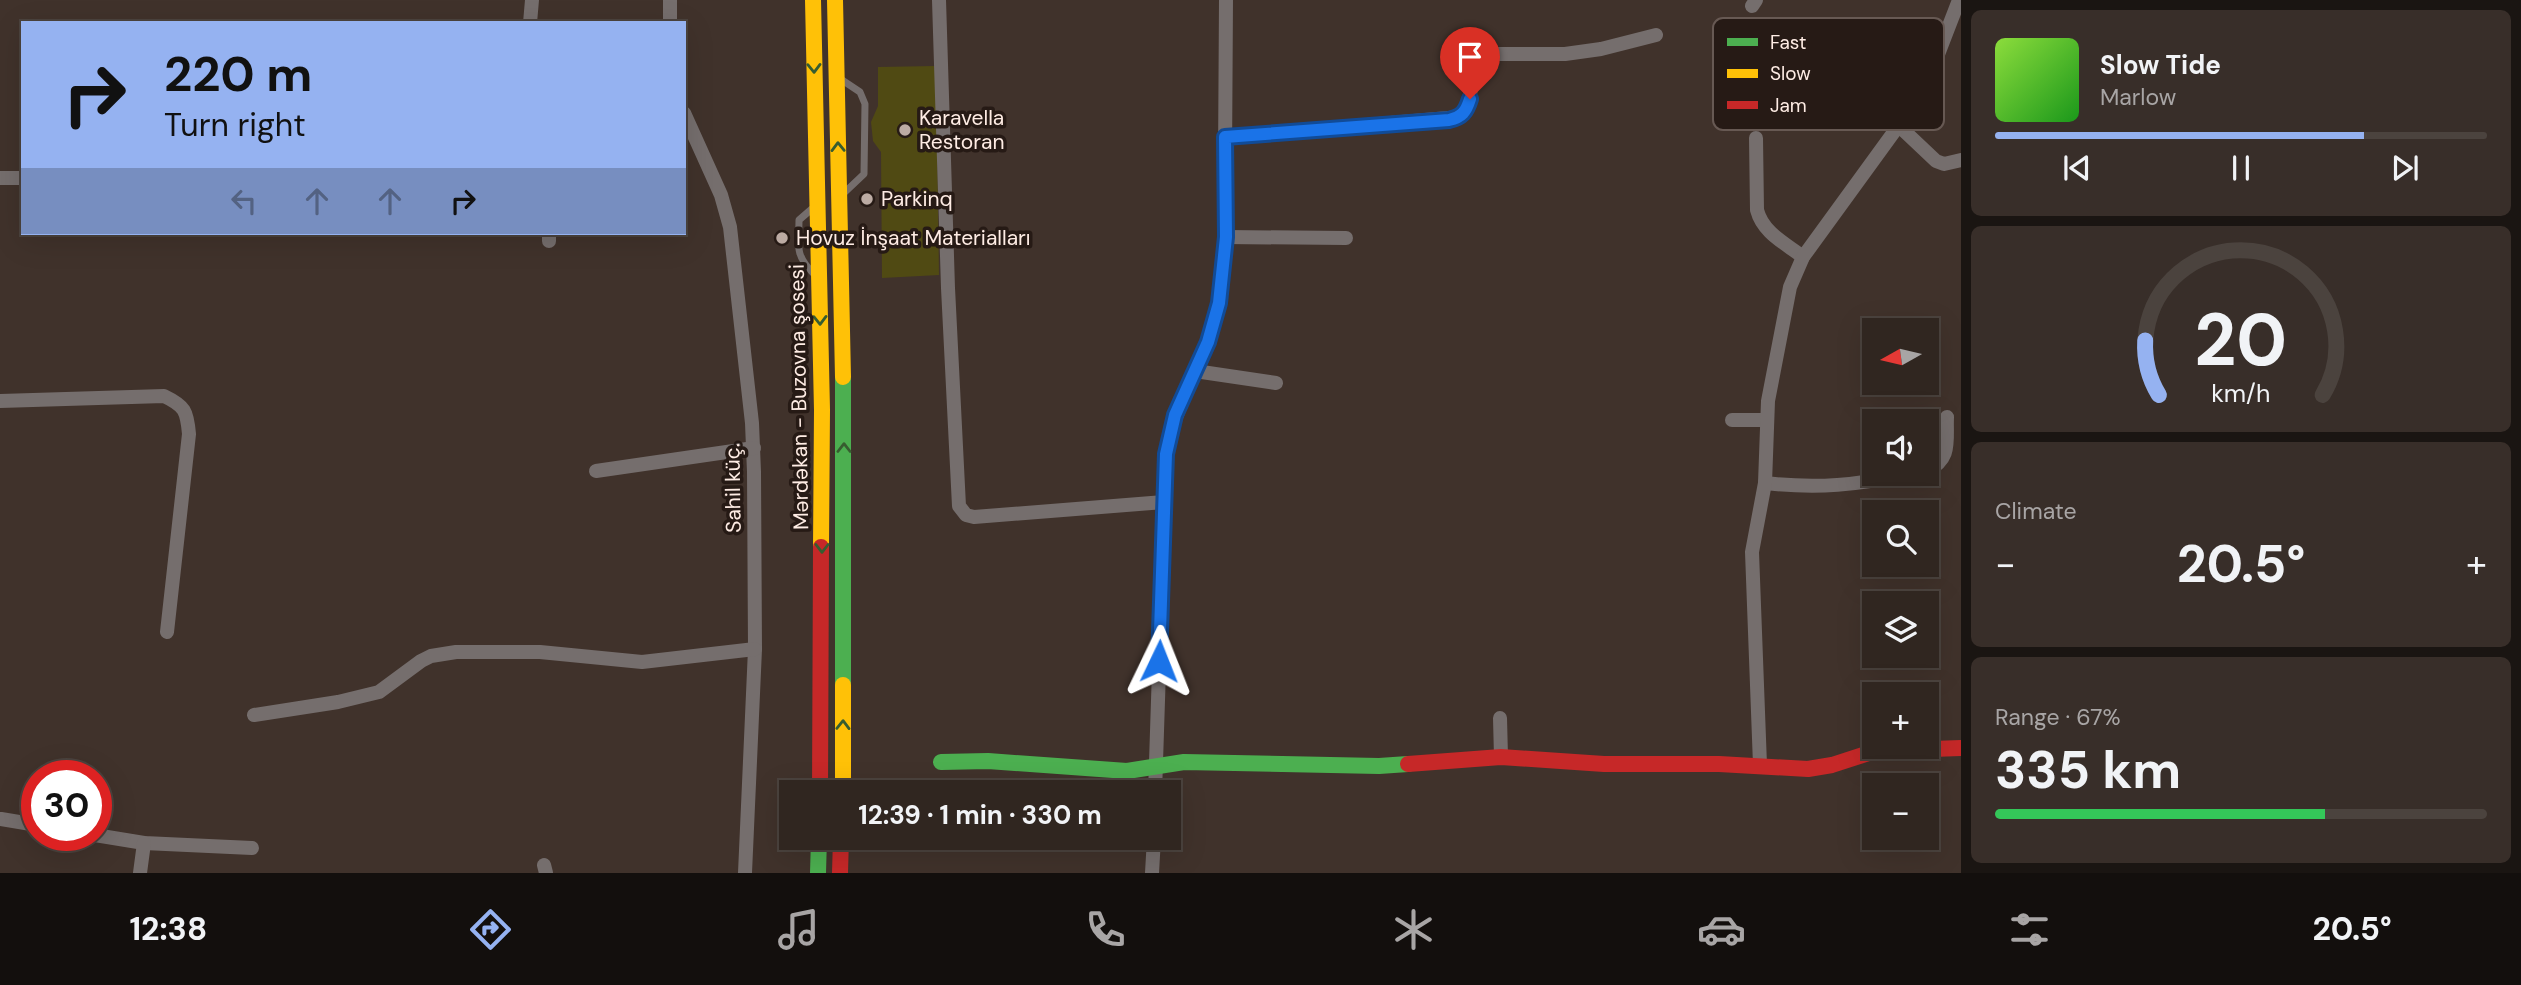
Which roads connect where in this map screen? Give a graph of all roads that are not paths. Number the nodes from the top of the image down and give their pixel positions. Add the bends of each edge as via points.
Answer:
1 (533, 0) edge
2 (670, 0) edge
3 (813, 0) edge
4 (835, 0) edge
5 (939, 0) edge
6 (1226, 0) edge
7 (1959, 0) edge
8 (530, 21) edge
9 (670, 21) edge
10 (1656, 35) dead end
11 (1944, 39) edge
12 (837, 76) junction
13 (686, 117) edge
14 (1896, 130) edge
15 (1903, 130) edge
16 (1225, 137) junction
17 (1756, 138) dead end
18 (1961, 160) edge
19 (0, 178) edge
20 (21, 178) edge
21 (839, 197) junction
22 (1226, 237) junction
23 (1346, 238) dead end
24 (1803, 257) junction
25 (1195, 371) junction
26 (1276, 383) dead end
27 (0, 401) edge
28 (1947, 417) dead end
29 (1732, 420) dead end
30 (1766, 420) junction
31 (754, 448) junction
32 (1939, 464) edge
33 (596, 471) dead end
34 (1765, 483) junction
35 (1862, 484) edge
36 (1164, 502) junction
37 (167, 632) dead end
38 (755, 649) junction
39 (254, 715) dead end
40 (1500, 718) dead end
41 (1961, 748) edge
42 (1501, 757) junction
43 (941, 762) dead end
44 (1760, 765) junction
45 (1156, 767) junction
46 (820, 780) edge
47 (843, 780) edge
48 (1156, 780) edge
49 (1, 819) edge
50 (21, 822) edge
51 (112, 838) edge
52 (144, 843) junction
53 (252, 848) dead end
54 (819, 850) edge
55 (841, 850) edge
56 (1153, 850) edge
57 (141, 873) edge
58 (745, 873) edge
59 (818, 873) edge
60 (840, 873) edge
61 (1152, 873) edge

1 - 8 street
2 - 9 street
3 -> 46 main road, Mərdəkan - Buzovna şosesi
4 - 12 main road, Mərdəkan - Buzovna şosesi
5 - 36 street via 960,506 974,517
6 - 16 street
7 - 11 street
10 - 16 street via 1565,54 1487,54 1476,68 1470,99 1460,117
21 -> 12 main road, Mərdəkan - Buzovna şosesi
12 - 21 lane via 860,92 865,104 864,174
13 - 31 street, Sahil küç. via 721,195 730,227
14 - 24 street
15 - 18 street via 1936,161
16 - 22 street
17 - 24 street via 1760,220 1765,229
19 - 20 street
47 -> 21 main road, Mərdəkan - Buzovna şosesi
22 - 23 street
22 - 25 street via 1216,320
24 - 30 street via 1786,303
25 - 26 street
25 - 36 street via 1169,436
27 - 37 street via 164,396 179,403 187,414 189,434
28 - 32 street via 1946,454
29 - 30 street
30 - 34 street
31 - 33 street
31 - 38 street, Sahil küç.
34 - 35 street via 1804,487
34 - 44 street via 1752,552
36 - 45 street
38 - 39 street via 642,662 540,652 456,652 421,661 379,692
38 - 58 street, Sahil küç.
40 - 42 street
41 - 44 main road via 1875,751 1819,768
42 - 44 main road via 1604,764
42 - 45 main road via 1379,766 1195,762
43 - 45 main road via 1127,771
45 - 48 street
49 - 50 street
51 - 52 street
52 - 53 street
52 - 57 street
54 - 59 main road
55 - 60 main road
56 - 61 street

